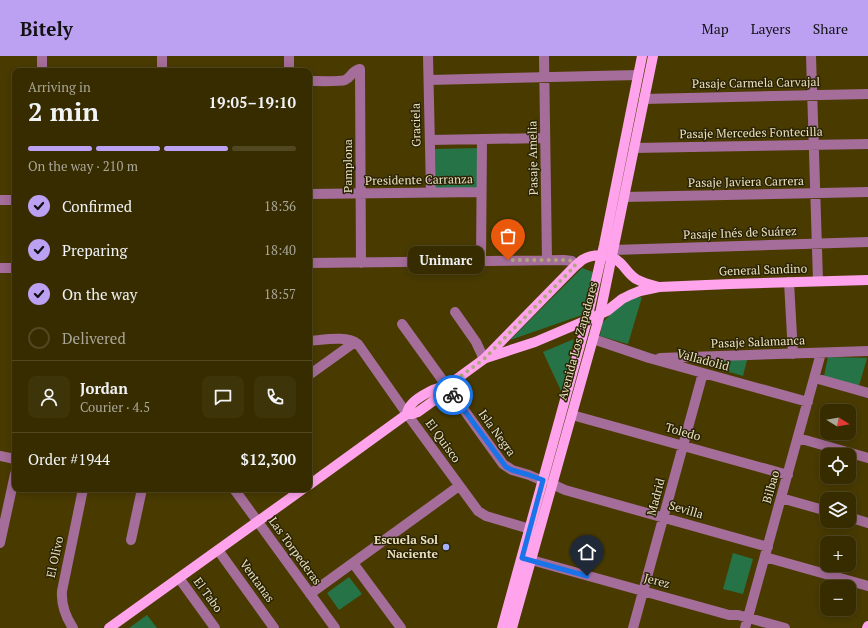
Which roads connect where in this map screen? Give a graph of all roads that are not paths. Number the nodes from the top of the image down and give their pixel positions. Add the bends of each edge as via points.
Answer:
1 (42, 56) edge
2 (162, 56) edge
3 (289, 56) edge
4 (428, 56) edge
5 (544, 56) edge
6 (642, 56) edge
7 (653, 56) edge
8 (811, 56) edge
9 (42, 68) edge
10 (162, 68) edge
11 (289, 68) edge
12 (638, 75) junction
13 (544, 77) junction
14 (428, 80) junction
15 (312, 81) edge
16 (868, 94) edge
17 (812, 95) junction
18 (644, 99) junction
19 (545, 138) junction
20 (482, 139) junction
21 (430, 140) junction
22 (868, 144) edge
23 (814, 145) junction
24 (634, 148) junction
25 (431, 192) junction
26 (481, 192) junction
27 (868, 192) edge
28 (361, 193) junction
29 (312, 194) edge
30 (815, 194) junction
31 (624, 197) junction
32 (0, 200) edge
33 (12, 200) edge
34 (868, 242) edge
35 (817, 244) junction
36 (609, 254) junction
37 (547, 260) junction
38 (481, 261) junction
39 (361, 262) junction
40 (312, 263) edge
41 (579, 263) junction
42 (0, 268) edge
43 (12, 268) edge
44 (868, 280) edge
45 (818, 281) junction
46 (789, 282) junction
47 (659, 287) junction
48 (455, 312) dead end
49 (600, 314) junction
50 (587, 320) junction
51 (402, 324) dead end
52 (505, 337) junction
53 (593, 339) junction
54 (312, 340) edge
55 (354, 342) junction
56 (512, 350) junction
57 (868, 351) edge
58 (821, 353) junction
59 (793, 354) junction
60 (649, 358) junction
61 (484, 359) junction
62 (312, 373) edge
63 (703, 373) junction
64 (815, 378) junction
65 (447, 386) junction
66 (868, 393) edge
67 (808, 402) junction
68 (407, 414) junction
69 (572, 415) junction
70 (798, 438) junction
71 (684, 446) junction
72 (0, 456) edge
73 (12, 458) edge
74 (868, 458) edge
75 (788, 475) junction
76 (548, 482) junction
77 (312, 483) edge
78 (12, 485) edge
79 (459, 486) junction
80 (82, 492) edge
81 (143, 492) edge
82 (236, 492) edge
83 (299, 492) edge
84 (781, 498) junction
85 (820, 509) edge
86 (664, 517) junction
87 (856, 519) edge
88 (258, 521) junction
89 (2, 523) edge
90 (868, 523) edge
91 (530, 529) junction
92 (131, 540) dead end
93 (0, 543) edge
94 (768, 547) junction
95 (218, 550) junction
96 (765, 557) junction
97 (526, 559) junction
98 (353, 563) junction
99 (179, 578) junction
100 (868, 586) edge
101 (643, 591) junction
102 (310, 594) junction
103 (746, 623) edge
104 (73, 628) edge
105 (109, 628) edge
106 (215, 628) edge
107 (274, 628) edge
108 (335, 628) edge
109 (401, 628) edge
110 (502, 628) edge
111 (512, 628) edge
112 (633, 628) edge
113 (785, 628) edge

1 - 9 street
2 - 10 street
3 - 11 street
4 - 14 street, Graciela
5 - 13 street, Pasaje Amelia
6 - 12 main road, Avenida Los Zapadores
7 - 18 main road, Avenida Los Zapadores
8 - 17 street
12 - 13 street
12 - 36 main road, Avenida Los Zapadores
13 - 14 street
13 - 19 street, Pasaje Amelia
14 - 21 street, Graciela
15 - 28 street, Pamplona via 342,81 360,69
16 - 17 street, Pasaje Carmela Carvajal
17 - 18 street, Pasaje Carmela Carvajal
17 - 23 street
18 - 24 main road, Avenida Los Zapadores
19 - 20 street
19 - 37 street, Pasaje Amelia
20 - 21 street
20 - 26 street
21 - 25 street, Graciela
22 - 23 street, Pasaje Mercedes Fontecilla
23 - 24 street, Pasaje Mercedes Fontecilla
23 - 30 street
24 - 31 main road, Avenida Los Zapadores
25 - 26 street, Presidente Carranza
25 - 28 street, Presidente Carranza
26 - 38 street
27 - 30 street, Pasaje Javiera Carrera
28 - 29 street, Presidente Carranza
28 - 39 street, Pamplona
30 - 31 street, Pasaje Javiera Carrera
30 - 35 street
31 - 36 main road, Avenida Los Zapadores
32 - 33 street
34 - 35 street, Pasaje Inés de Suárez
35 - 36 street, Pasaje Inés de Suárez
35 - 45 street
36 - 41 main road via 595,256
36 - 47 main road, General Sandino via 636,279
36 - 49 main road, Avenida Los Zapadores
36 - 50 main road, Avenida Los Zapadores
37 - 38 street
37 - 41 street
38 - 39 street
39 - 40 street
41 - 52 main road
42 - 43 street
44 - 45 main road, General Sandino
45 - 46 main road, General Sandino
46 - 47 main road, General Sandino
46 - 59 street
47 - 49 main road, General Sandino via 630,295
48 - 61 street via 476,342
49 - 50 main road, General Sandino
49 - 53 main road, Avenida Los Zapadores
50 - 56 main road, General Sandino
50 - 76 main road, Avenida Los Zapadores
51 - 65 street, Isla Negra
52 - 56 main road
52 - 61 main road
53 - 60 street, Valladolid
53 - 69 main road, Avenida Los Zapadores
54 - 55 street via 345,339
55 - 62 street
55 - 68 street, El Quisco via 358,344
56 - 61 main road, General Sandino
57 - 58 street, Pasaje Salamanca
58 - 59 street, Pasaje Salamanca
58 - 64 street, Bilbao
59 - 60 street, Pasaje Salamanca
60 - 63 street, Valladolid
61 - 65 main road
63 - 67 street, Valladolid
63 - 71 street, Madrid
64 - 66 street
64 - 67 street, Bilbao
65 - 68 main road via 425,408 415,414
65 - 76 street, Isla Negra via 506,467
67 - 70 street, Bilbao
68 - 77 main road
68 - 79 street, El Quisco
69 - 71 street, Toledo
69 - 76 main road, Avenida Los Zapadores
70 - 74 street
70 - 75 street, Bilbao
71 - 75 street, Toledo
71 - 86 street, Madrid
72 - 73 street
75 - 84 street, Bilbao
76 - 86 street, Sevilla via 566,490
76 - 91 main road, Avenida Los Zapadores
76 - 97 main road, Avenida Los Zapadores
78 - 89 street
79 - 91 street, El Quisco via 481,514
79 - 98 street
80 - 104 street, El Olivo via 62,591 63,609
81 - 92 street
82 - 88 street, Las Torpederas
83 - 88 main road
84 - 85 street
84 - 94 street, Bilbao
86 - 94 street, Sevilla
86 - 101 street, Madrid
87 - 90 street
88 - 95 main road
88 - 102 street, Las Torpederas
89 - 93 street
91 - 97 main road, Avenida Los Zapadores
94 - 96 street, Bilbao
95 - 99 main road
95 - 107 street, Ventanas
96 - 100 street
96 - 103 street, Bilbao
97 - 101 street, Jerez
97 - 110 main road, Avenida Los Zapadores
97 - 111 main road, Avenida Los Zapadores
98 - 102 street
98 - 109 street
99 - 105 main road
99 - 106 street, El Tabo
101 - 103 street, Jerez via 729,615 738,615
101 - 112 street, Madrid
102 - 108 street, Las Torpederas
103 - 113 street, Jerez

